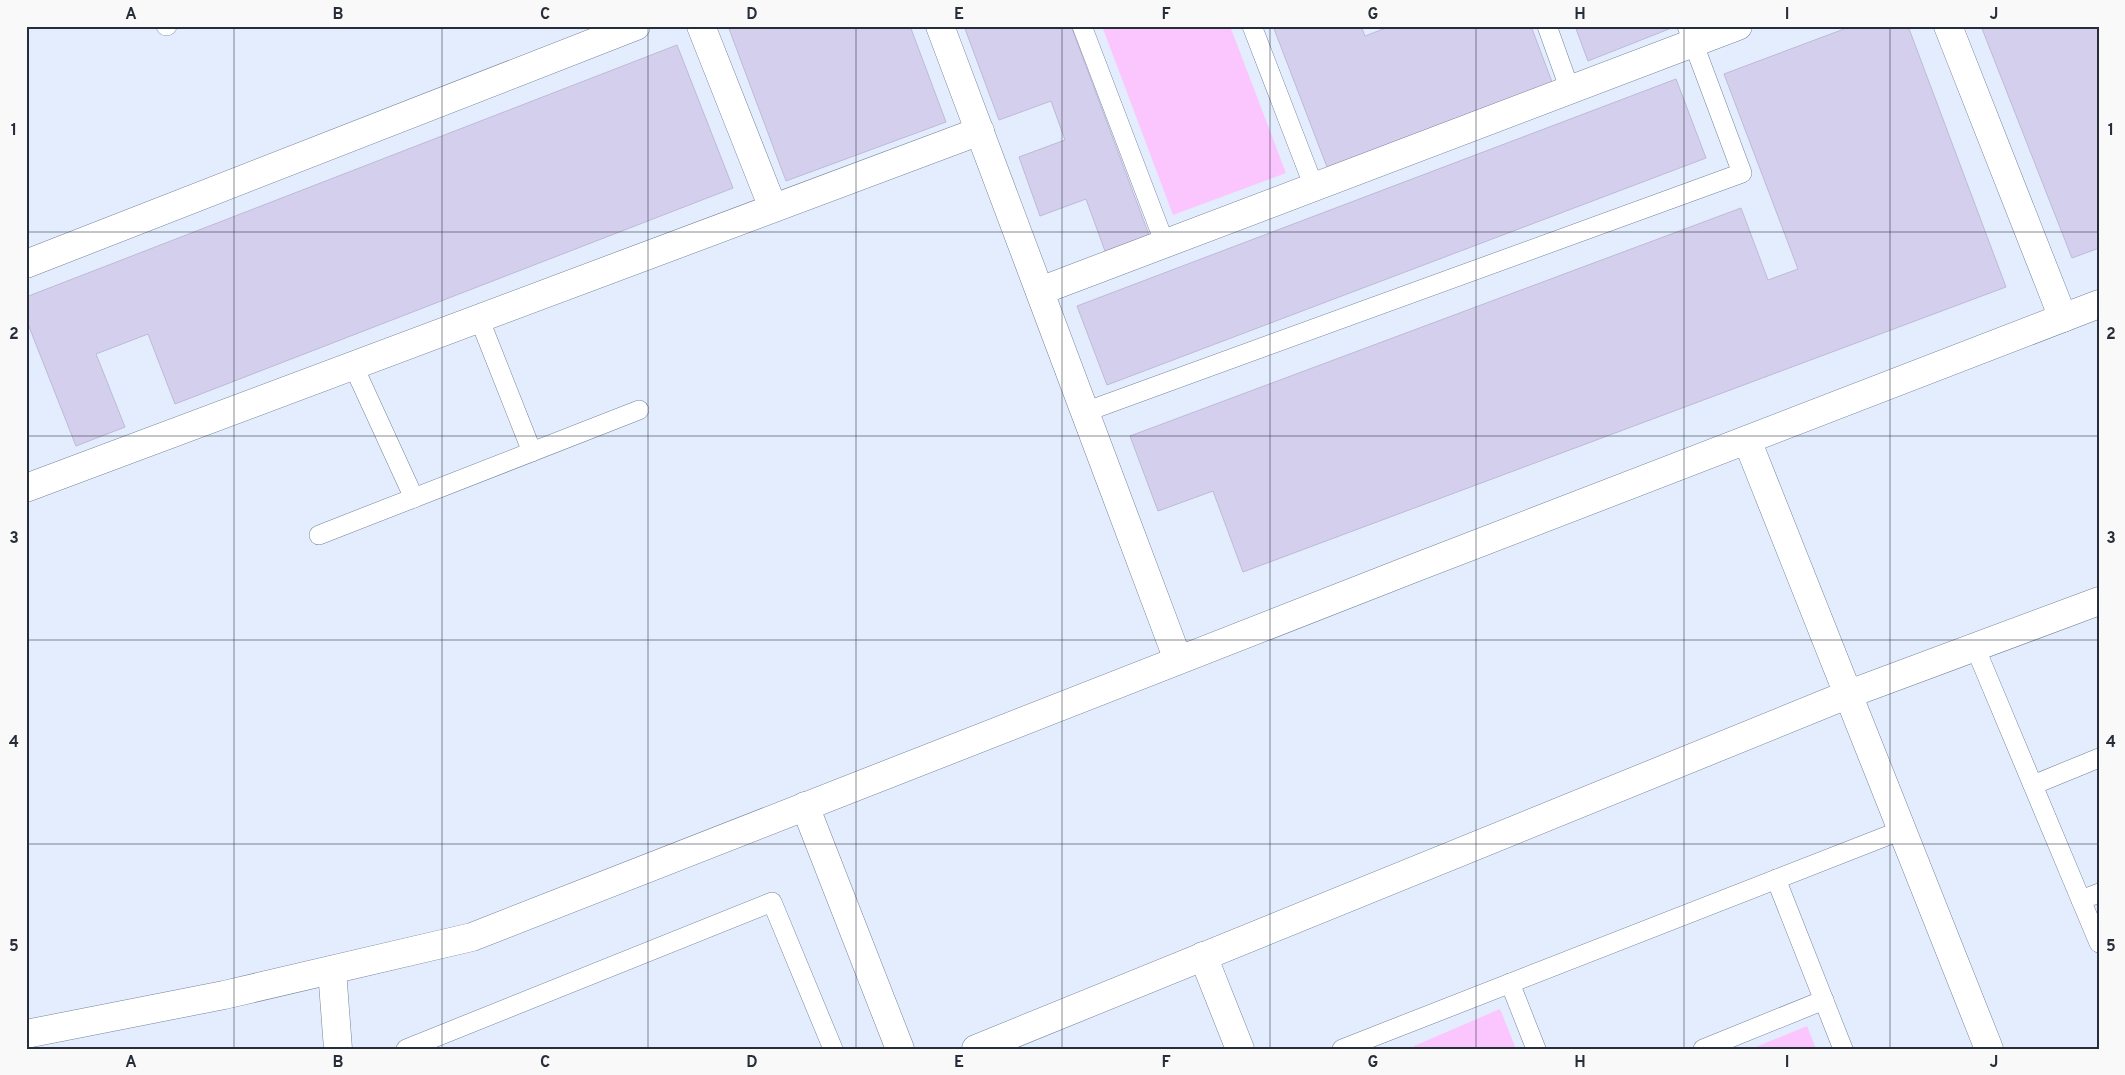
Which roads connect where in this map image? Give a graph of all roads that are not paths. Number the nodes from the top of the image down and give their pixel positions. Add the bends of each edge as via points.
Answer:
1 (636, 26) edge
2 (701, 26) edge
3 (940, 26) edge
4 (1082, 26) edge
5 (1252, 26) edge
6 (1548, 26) edge
7 (1738, 26) edge
8 (1948, 26) edge
9 (1690, 35) edge
10 (1570, 90) junction
11 (980, 131) junction
12 (1314, 187) junction
13 (773, 208) junction
14 (1165, 244) junction
15 (26, 264) edge
16 (1040, 291) junction
17 (2099, 304) edge
18 (479, 318) junction
19 (2063, 318) junction
20 (354, 365) junction
21 (639, 410) dead end
22 (1085, 412) junction
23 (1748, 440) junction
24 (532, 452) junction
25 (26, 488) edge
26 (414, 498) junction
27 (319, 535) dead end
28 (2099, 602) edge
29 (1975, 647) junction
30 (1178, 660) junction
31 (1848, 694) junction
32 (2099, 758) edge
33 (2032, 784) junction
34 (805, 806) junction
35 (1902, 830) junction
36 (1776, 879) junction
37 (2099, 893) edge
38 (2081, 900) junction
39 (2099, 943) edge
40 (1203, 956) junction
41 (332, 970) junction
42 (1510, 983) junction
43 (1824, 1000) junction
44 (26, 1034) edge
45 (1385, 1041) edge
46 (338, 1049) edge
47 (406, 1049) edge
48 (833, 1049) edge
49 (900, 1049) edge
50 (976, 1049) edge
51 (1240, 1049) edge
52 (1342, 1049) edge
53 (1536, 1049) edge
54 (1703, 1049) edge
55 (1843, 1049) edge
56 (1989, 1049) edge

1 - 15 street
2 - 13 street
3 - 11 street
4 - 14 lane
5 - 12 lane
6 - 10 lane
7 - 9 street
8 - 19 street
9 - 10 street
9 - 22 lane via 1742,173
10 - 12 street
11 - 13 street
11 - 16 street
12 - 14 street
13 - 18 street
14 - 16 street
16 - 22 street
17 - 19 street
18 - 20 street
18 - 24 lane
19 - 23 street
20 - 25 street
20 - 26 lane
21 - 24 lane
22 - 30 street
23 - 30 street
23 - 31 street
24 - 26 lane
26 - 27 lane
28 - 29 street
29 - 31 street
29 - 33 lane
30 - 34 street
31 - 35 street
31 - 40 street
32 - 33 lane
33 - 38 lane
34 - 41 street via 472,936
34 - 49 street
35 - 36 lane
35 - 56 street
36 - 42 lane
36 - 43 lane
37 - 38 lane
38 - 39 lane
40 - 50 street
40 - 51 street
41 - 44 street
41 - 46 street
42 - 45 lane
42 - 53 lane
43 - 54 lane
43 - 55 lane
45 - 52 lane
47 - 48 lane via 772,902

